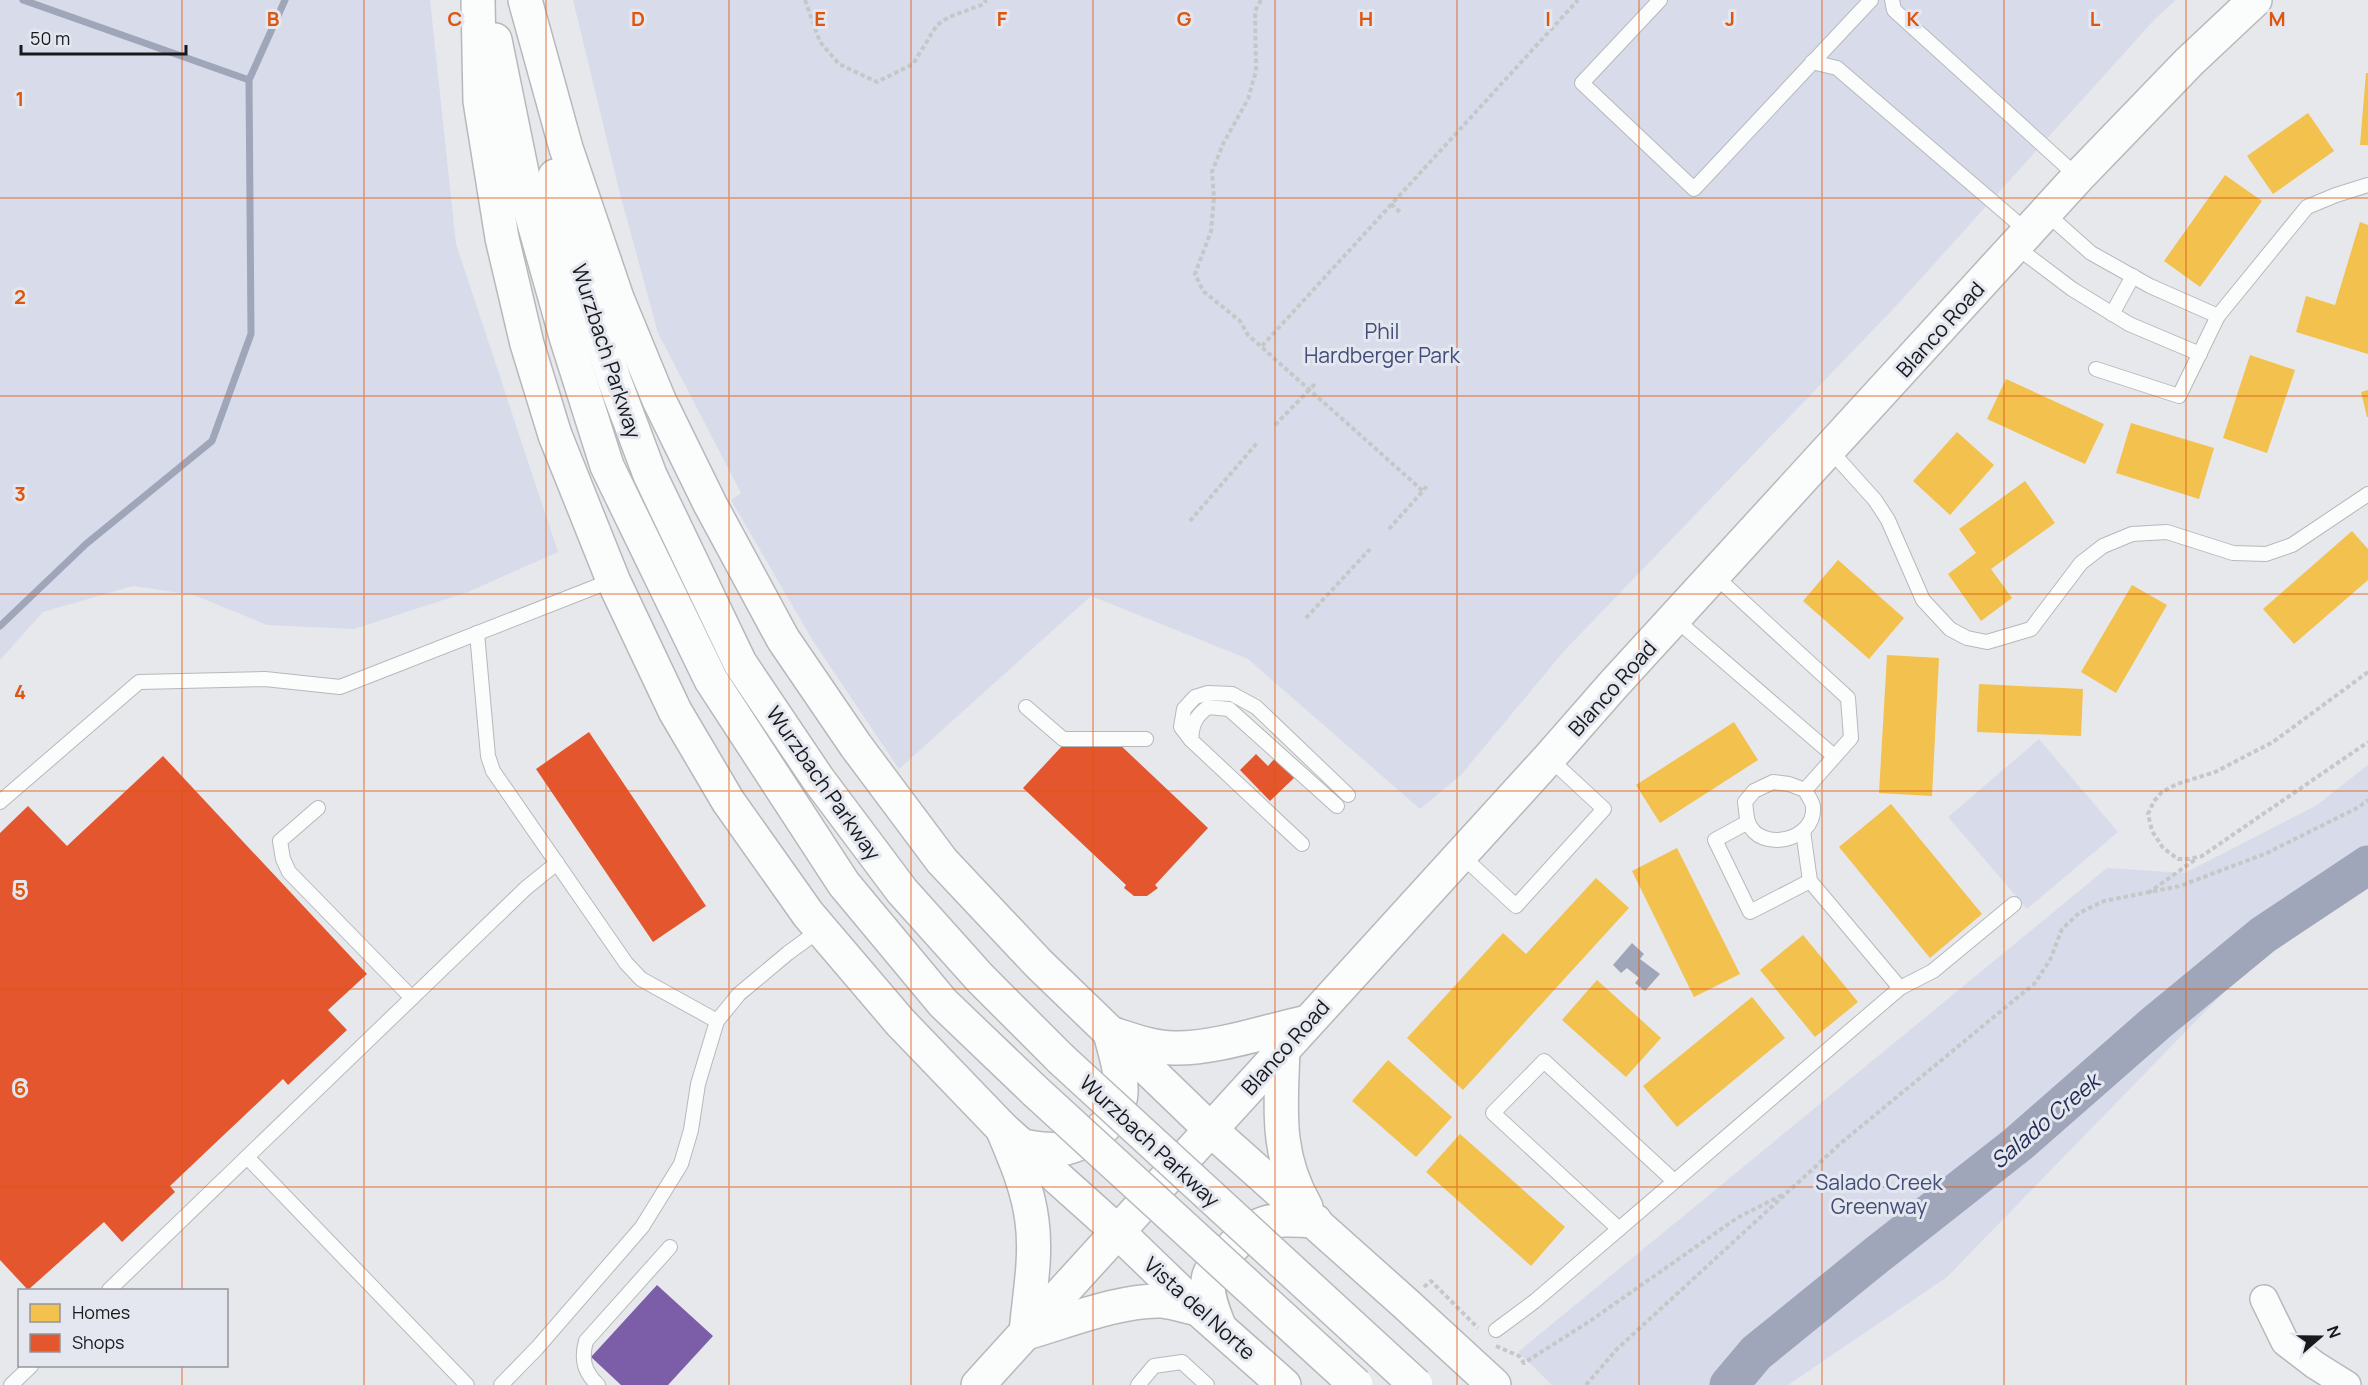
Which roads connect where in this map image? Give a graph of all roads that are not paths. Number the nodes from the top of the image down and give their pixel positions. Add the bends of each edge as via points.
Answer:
1 (478, 0) edge
2 (487, 0) edge
3 (525, 0) edge
4 (1660, 0) edge
5 (1870, 0) edge
6 (1892, 0) edge
7 (2255, 0) edge
8 (1812, 62) junction
9 (2078, 177) junction
10 (2368, 185) edge
11 (2030, 230) junction
12 (2133, 276) junction
13 (2112, 314) junction
14 (2218, 316) junction
15 (2200, 354) junction
16 (2096, 369) dead end
17 (1830, 450) junction
18 (2368, 494) edge
19 (1714, 575) junction
20 (613, 580) junction
21 (1674, 618) junction
22 (477, 633) junction
23 (1026, 707) dead end
24 (1146, 739) dead end
25 (1191, 740) junction
26 (1834, 756) junction
27 (1550, 758) junction
28 (1805, 790) junction
29 (1348, 795) dead end
30 (0, 802) edge
31 (1337, 806) dead end
32 (318, 807) dead end
33 (1748, 822) junction
34 (1803, 831) junction
35 (1302, 844) dead end
36 (1461, 855) junction
37 (557, 863) junction
38 (1810, 881) junction
39 (2014, 904) dead end
40 (820, 929) junction
41 (1900, 988) junction
42 (412, 998) junction
43 (717, 1021) junction
44 (1307, 1022) junction
45 (1110, 1033) junction
46 (1283, 1050) junction
47 (1211, 1130) junction
48 (1012, 1137) junction
49 (247, 1157) junction
50 (1674, 1181) junction
51 (1315, 1221) junction
52 (1619, 1229) junction
53 (1117, 1231) junction
54 (670, 1247) dead end
55 (110, 1289) edge
56 (2264, 1299) dead end
57 (1209, 1318) junction
58 (1026, 1332) junction
59 (1491, 1335) road end
60 (29, 1367) edge
61 (1489, 1381) edge
62 (11, 1385) edge
63 (467, 1385) edge
64 (501, 1385) edge
65 (598, 1385) edge
66 (978, 1385) edge
67 (1138, 1385) edge
68 (1207, 1385) edge
69 (1284, 1385) edge
70 (1356, 1385) edge
71 (1416, 1385) edge
72 (2347, 1385) edge

1 - 20 main road, Vista del Norte via 480,101 502,238 526,344 555,435
2 - 70 main road, Wurzbach Parkway, bridge via 528,202 607,466 711,680 844,884 943,1003
3 - 45 main road via 566,148 617,298 659,400 783,639 942,861
3 - 71 main road, Wurzbach Parkway, bridge via 546,145 587,297 650,475 740,663 818,779 902,891 980,978 1061,1059
4 - 8 lane via 1582,83 1694,189
5 - 8 lane
6 - 9 lane via 1894,10
7 - 9 main road, Blanco Road
8 - 11 lane via 1837,68
9 - 11 main road, Blanco Road
10 - 14 lane via 2307,207
11 - 12 lane via 2091,253
11 - 13 lane via 2072,290
11 - 17 main road, Blanco Road
12 - 13 lane
12 - 14 lane
13 - 15 lane
14 - 15 lane
15 - 16 lane via 2179,396
17 - 18 lane via 1882,510 1923,600 1950,629 1987,642 2031,629 2081,563 2103,546 2132,534 2167,532 2234,553 2266,554 2292,544
17 - 19 main road, Blanco Road
19 - 21 main road, Blanco Road
19 - 26 lane via 1848,698 1851,738
20 - 22 lane
20 - 40 main road, Vista del Norte via 675,711 728,801
21 - 26 lane
21 - 27 main road, Blanco Road
22 - 30 lane via 340,687 265,679 139,682
22 - 37 lane via 488,756 493,771
23 - 24 lane via 1063,739
25 - 29 lane via 1181,727 1184,709 1195,697 1232,694 1256,707
25 - 31 lane via 1196,716 1208,707 1229,709
25 - 35 lane
26 - 28 lane
27 - 36 main road, Blanco Road
27 - 36 lane via 1604,809 1524,898 1516,906
28 - 33 lane via 1773,782 1754,791 1746,802
28 - 34 lane via 1813,806 1810,822
32 - 42 lane via 280,841 283,859 290,872
33 - 34 lane via 1755,832 1768,839 1788,839
33 - 38 lane via 1714,840 1750,912
34 - 38 lane
36 - 44 main road, Blanco Road
37 - 42 lane
37 - 43 lane via 641,979
38 - 41 lane
39 - 41 lane via 1933,971
40 - 43 lane via 739,994
40 - 48 main road, Vista del Norte via 900,1022
41 - 50 lane
42 - 49 lane
43 - 64 lane via 698,1084 681,1164 642,1227
44 - 45 main road via 1173,1048
44 - 46 main road, Blanco Road
45 - 47 main road
45 - 48 main road via 1121,1096 1108,1122 1094,1137 1071,1147 1050,1150
46 - 47 main road, Blanco Road
46 - 51 main road via 1283,1146 1293,1185
47 - 51 main road
47 - 53 main road, Blanco Road
48 - 53 main road, Vista del Norte
48 - 58 main road via 1034,1244
49 - 55 lane
49 - 63 lane
50 - 52 lane
50 - 52 lane via 1544,1061 1493,1113
51 - 57 main road via 1272,1220 1243,1234 1212,1270 1208,1281
51 - 61 main road
52 - 59 lane
53 - 57 main road, Vista del Norte
53 - 58 main road, Blanco Road
54 - 65 lane via 586,1341 583,1363
56 - 72 street via 2285,1342
57 - 58 main road via 1163,1301 1121,1306
57 - 69 main road, Vista del Norte
58 - 66 main road, Blanco Road
60 - 62 lane
67 - 68 lane via 1154,1366 1182,1362

